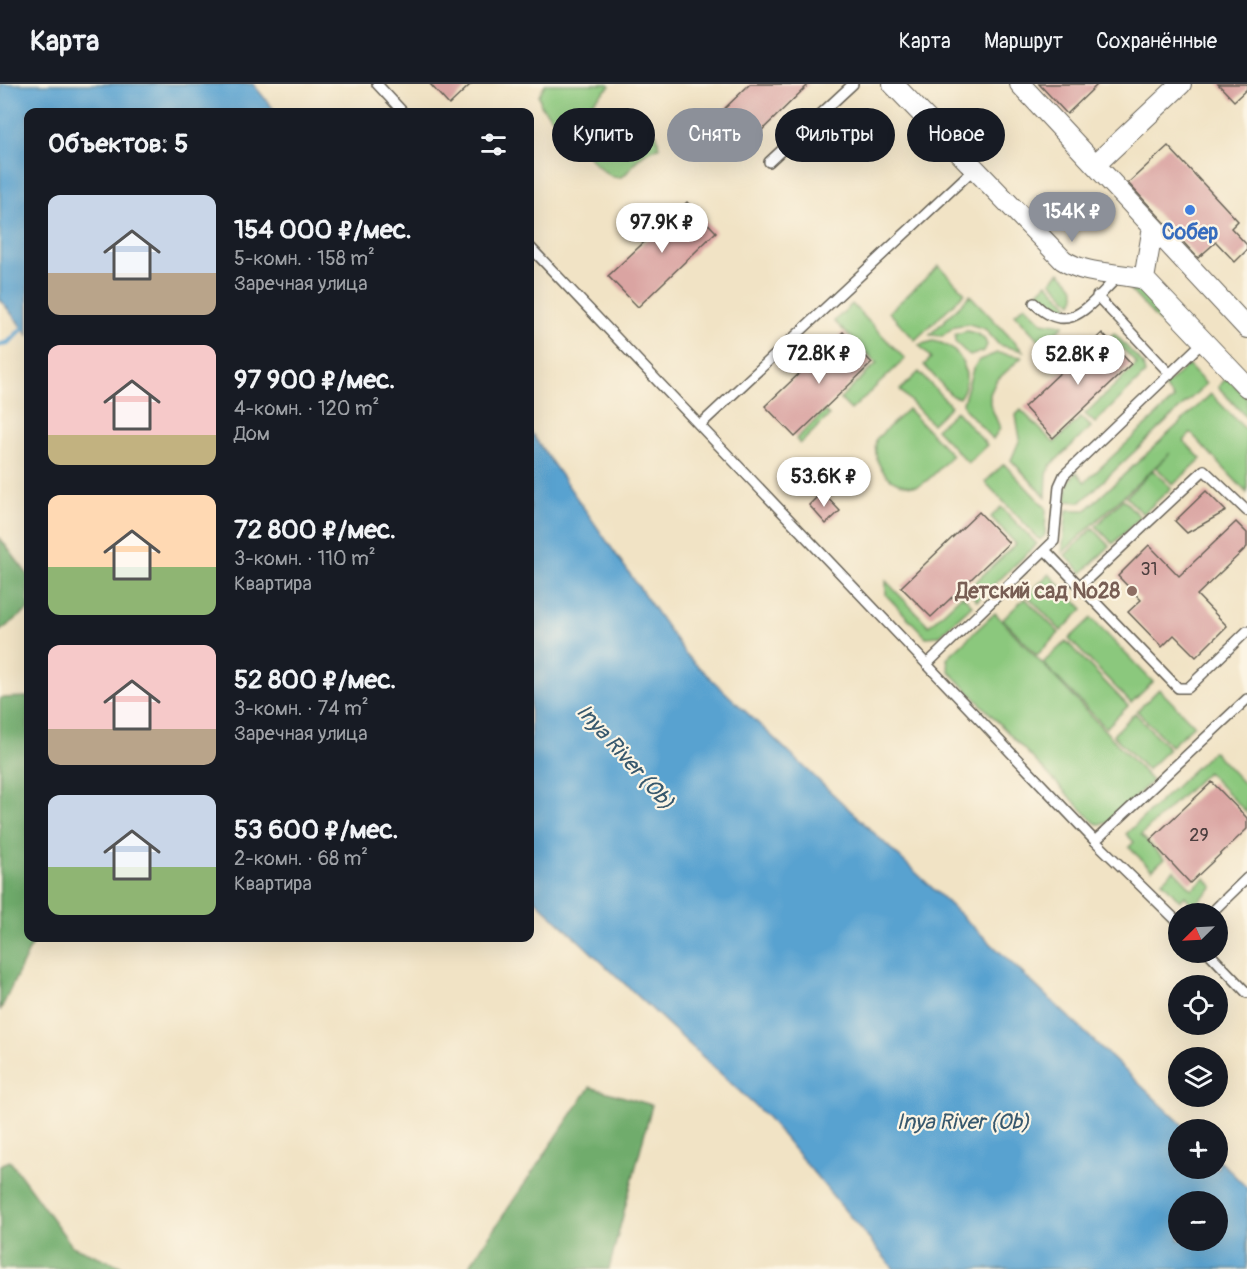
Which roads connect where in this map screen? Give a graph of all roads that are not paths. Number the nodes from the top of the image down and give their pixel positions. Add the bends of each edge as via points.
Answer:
1 (377, 84) edge
2 (853, 84) edge
3 (893, 84) edge
4 (1020, 84) edge
5 (1181, 84) edge
6 (399, 108) edge
7 (769, 162) dead end
8 (1096, 164) junction
9 (974, 169) junction
10 (1153, 226) junction
11 (534, 251) edge
12 (1122, 273) junction
13 (1144, 279) junction
14 (1097, 296) junction
15 (1034, 303) dead end
16 (1247, 328) edge
17 (1203, 342) junction
18 (1170, 374) junction
19 (1247, 387) edge
20 (700, 425) junction
21 (1247, 511) edge
22 (1046, 551) junction
23 (1080, 586) junction
24 (1247, 631) edge
25 (927, 664) junction
26 (1247, 699) edge
27 (1095, 841) junction
28 (1247, 878) edge
29 (1221, 903) edge
30 (1168, 912) edge
31 (1218, 963) edge
32 (1247, 993) edge

1 - 6 lane
2 - 7 lane
3 - 9 street
4 - 8 street
5 - 8 street
8 - 10 street
9 - 12 street via 1063,261 1076,268
9 - 20 lane
10 - 13 street
10 - 16 street
11 - 20 lane
12 - 13 street
12 - 14 lane
13 - 17 street
14 - 15 lane via 1077,316 1066,319 1046,314
14 - 18 lane
17 - 18 lane
17 - 19 street
18 - 22 lane via 1060,480 1054,541
20 - 25 lane
21 - 23 lane via 1204,470
22 - 23 lane
22 - 25 lane
23 - 24 lane via 1184,690
25 - 27 lane
26 - 27 lane
27 - 30 lane
28 - 29 lane
31 - 32 lane

